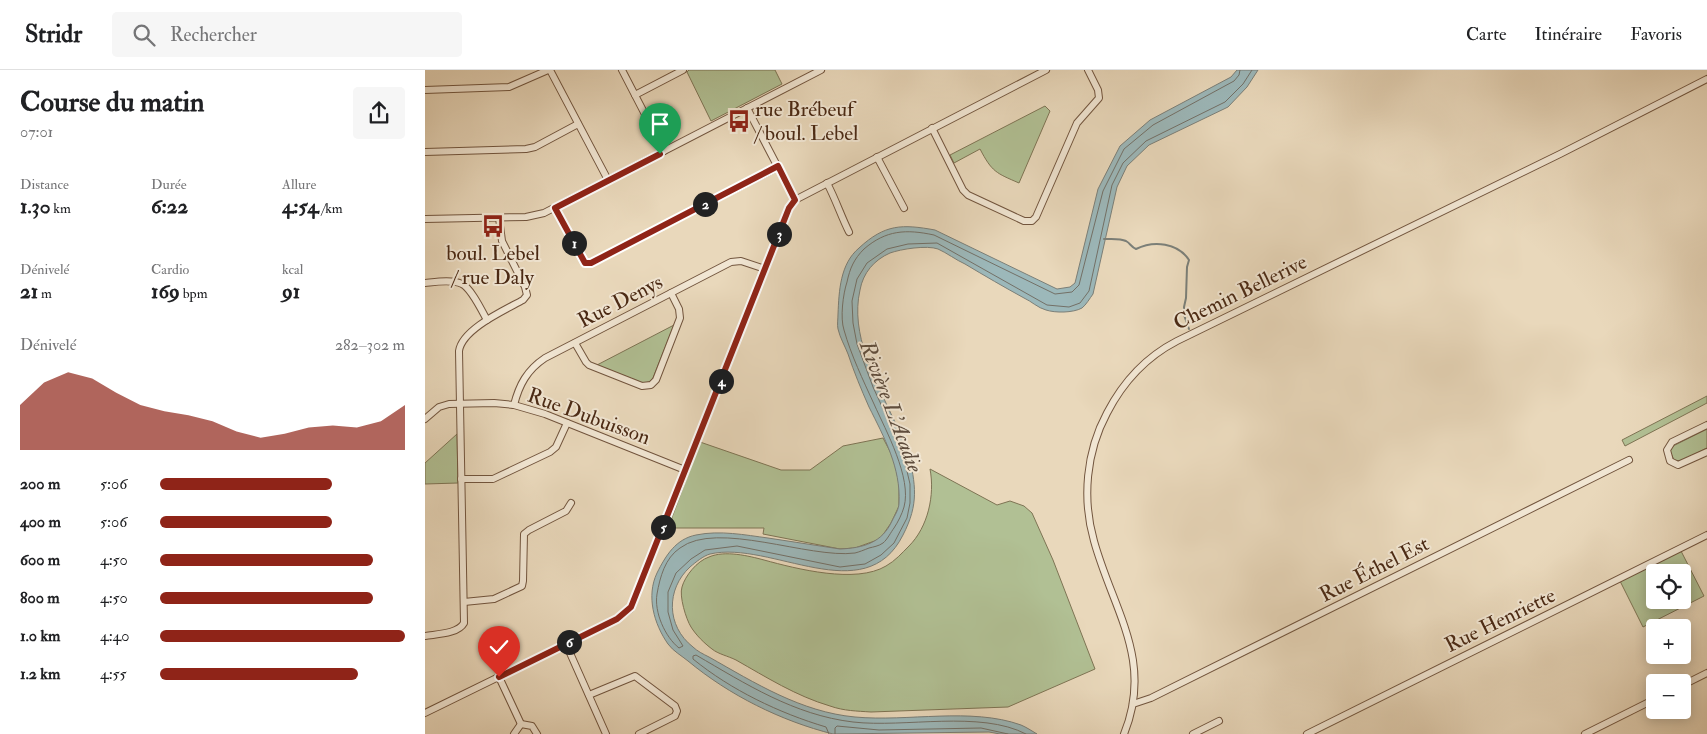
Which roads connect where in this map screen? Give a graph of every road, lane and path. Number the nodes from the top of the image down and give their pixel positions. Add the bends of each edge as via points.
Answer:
1 (549, 70) edge
2 (622, 70) edge
3 (683, 70) edge
4 (821, 70) edge
5 (1046, 70) edge
6 (1088, 70) edge
7 (1707, 79) edge
8 (425, 90) edge
9 (635, 95) junction
10 (747, 108) junction
11 (578, 124) junction
12 (932, 128) junction
13 (664, 151) junction
14 (425, 152) edge
15 (877, 157) junction
16 (778, 166) junction
17 (608, 180) junction
18 (827, 183) junction
19 (795, 200) junction
20 (555, 208) junction
21 (904, 208) dead end
22 (499, 218) junction
23 (425, 219) edge
24 (849, 232) dead end
25 (765, 269) junction
26 (425, 282) edge
27 (671, 293) junction
28 (487, 320) junction
29 (575, 342) junction
30 (460, 403) junction
31 (514, 405) junction
32 (425, 420) edge
33 (567, 423) junction
34 (1707, 425) edge
35 (1707, 452) edge
36 (1629, 460) dead end
37 (685, 470) junction
38 (461, 479) junction
39 (571, 503) dead end
40 (1707, 535) edge
41 (463, 602) junction
42 (425, 636) edge
43 (566, 644) junction
44 (1707, 673) edge
45 (499, 677) junction
46 (1691, 681) edge
47 (589, 695) junction
48 (1133, 704) junction
49 (1646, 704) edge
50 (425, 713) edge
51 (1219, 721) dead end
52 (521, 724) junction
53 (514, 734) edge
54 (537, 734) edge
55 (606, 734) edge
56 (639, 734) edge
57 (1124, 734) edge
58 (1193, 734) edge
59 (1307, 734) edge
60 (1585, 734) edge

1 - 8 street via 509,88
1 - 11 street
2 - 9 street
3 - 9 street
4 - 10 street
5 - 12 street
6 - 12 street via 1099,98 1077,123 1032,221 1024,221 966,193
7 - 48 street, Chemin Bellerive via 1177,341 1138,369 1118,394 1100,427 1090,463 1087,494 1094,541 1132,647
9 - 13 street
10 - 13 street
10 - 16 street
11 - 14 street via 526,150
11 - 17 street
12 - 15 street
13 - 17 street
15 - 18 street
15 - 21 street
16 - 19 street
16 - 20 street via 589,264 584,262
17 - 20 street
18 - 19 street
18 - 24 street
19 - 25 street
20 - 22 street via 535,216
22 - 23 street
22 - 28 street via 501,238 527,294 523,300
25 - 27 street, Rue Denys via 736,261
25 - 37 street
26 - 28 street via 463,284
27 - 29 street, Rue Denys
27 - 29 street via 680,318 656,380 651,385 642,386 589,365
28 - 30 street via 461,343
29 - 31 street, Rue Denys via 545,358 531,370 522,382
30 - 31 street, Rue Dubuisson
30 - 32 street, Rue Dubuisson via 441,406
30 - 38 street
31 - 33 street, Rue Dubuisson
33 - 37 street, Rue Dubuisson
33 - 38 street via 556,447 550,452 493,479
34 - 35 street via 1672,442 1667,453 1670,460 1678,465
36 - 48 street, Rue Éthel Est via 1151,698
37 - 43 street via 630,609 617,619
38 - 41 street
39 - 41 street via 566,511 524,534 522,586 494,599
40 - 59 street, Rue Henriette
41 - 42 street via 463,626
43 - 45 street
43 - 47 street
44 - 46 street
45 - 50 street
45 - 52 street
47 - 55 street
47 - 56 street via 635,676 675,706 675,716
48 - 57 street, Chemin Bellerive
49 - 60 street
51 - 58 street
52 - 53 street
52 - 54 street via 532,726

